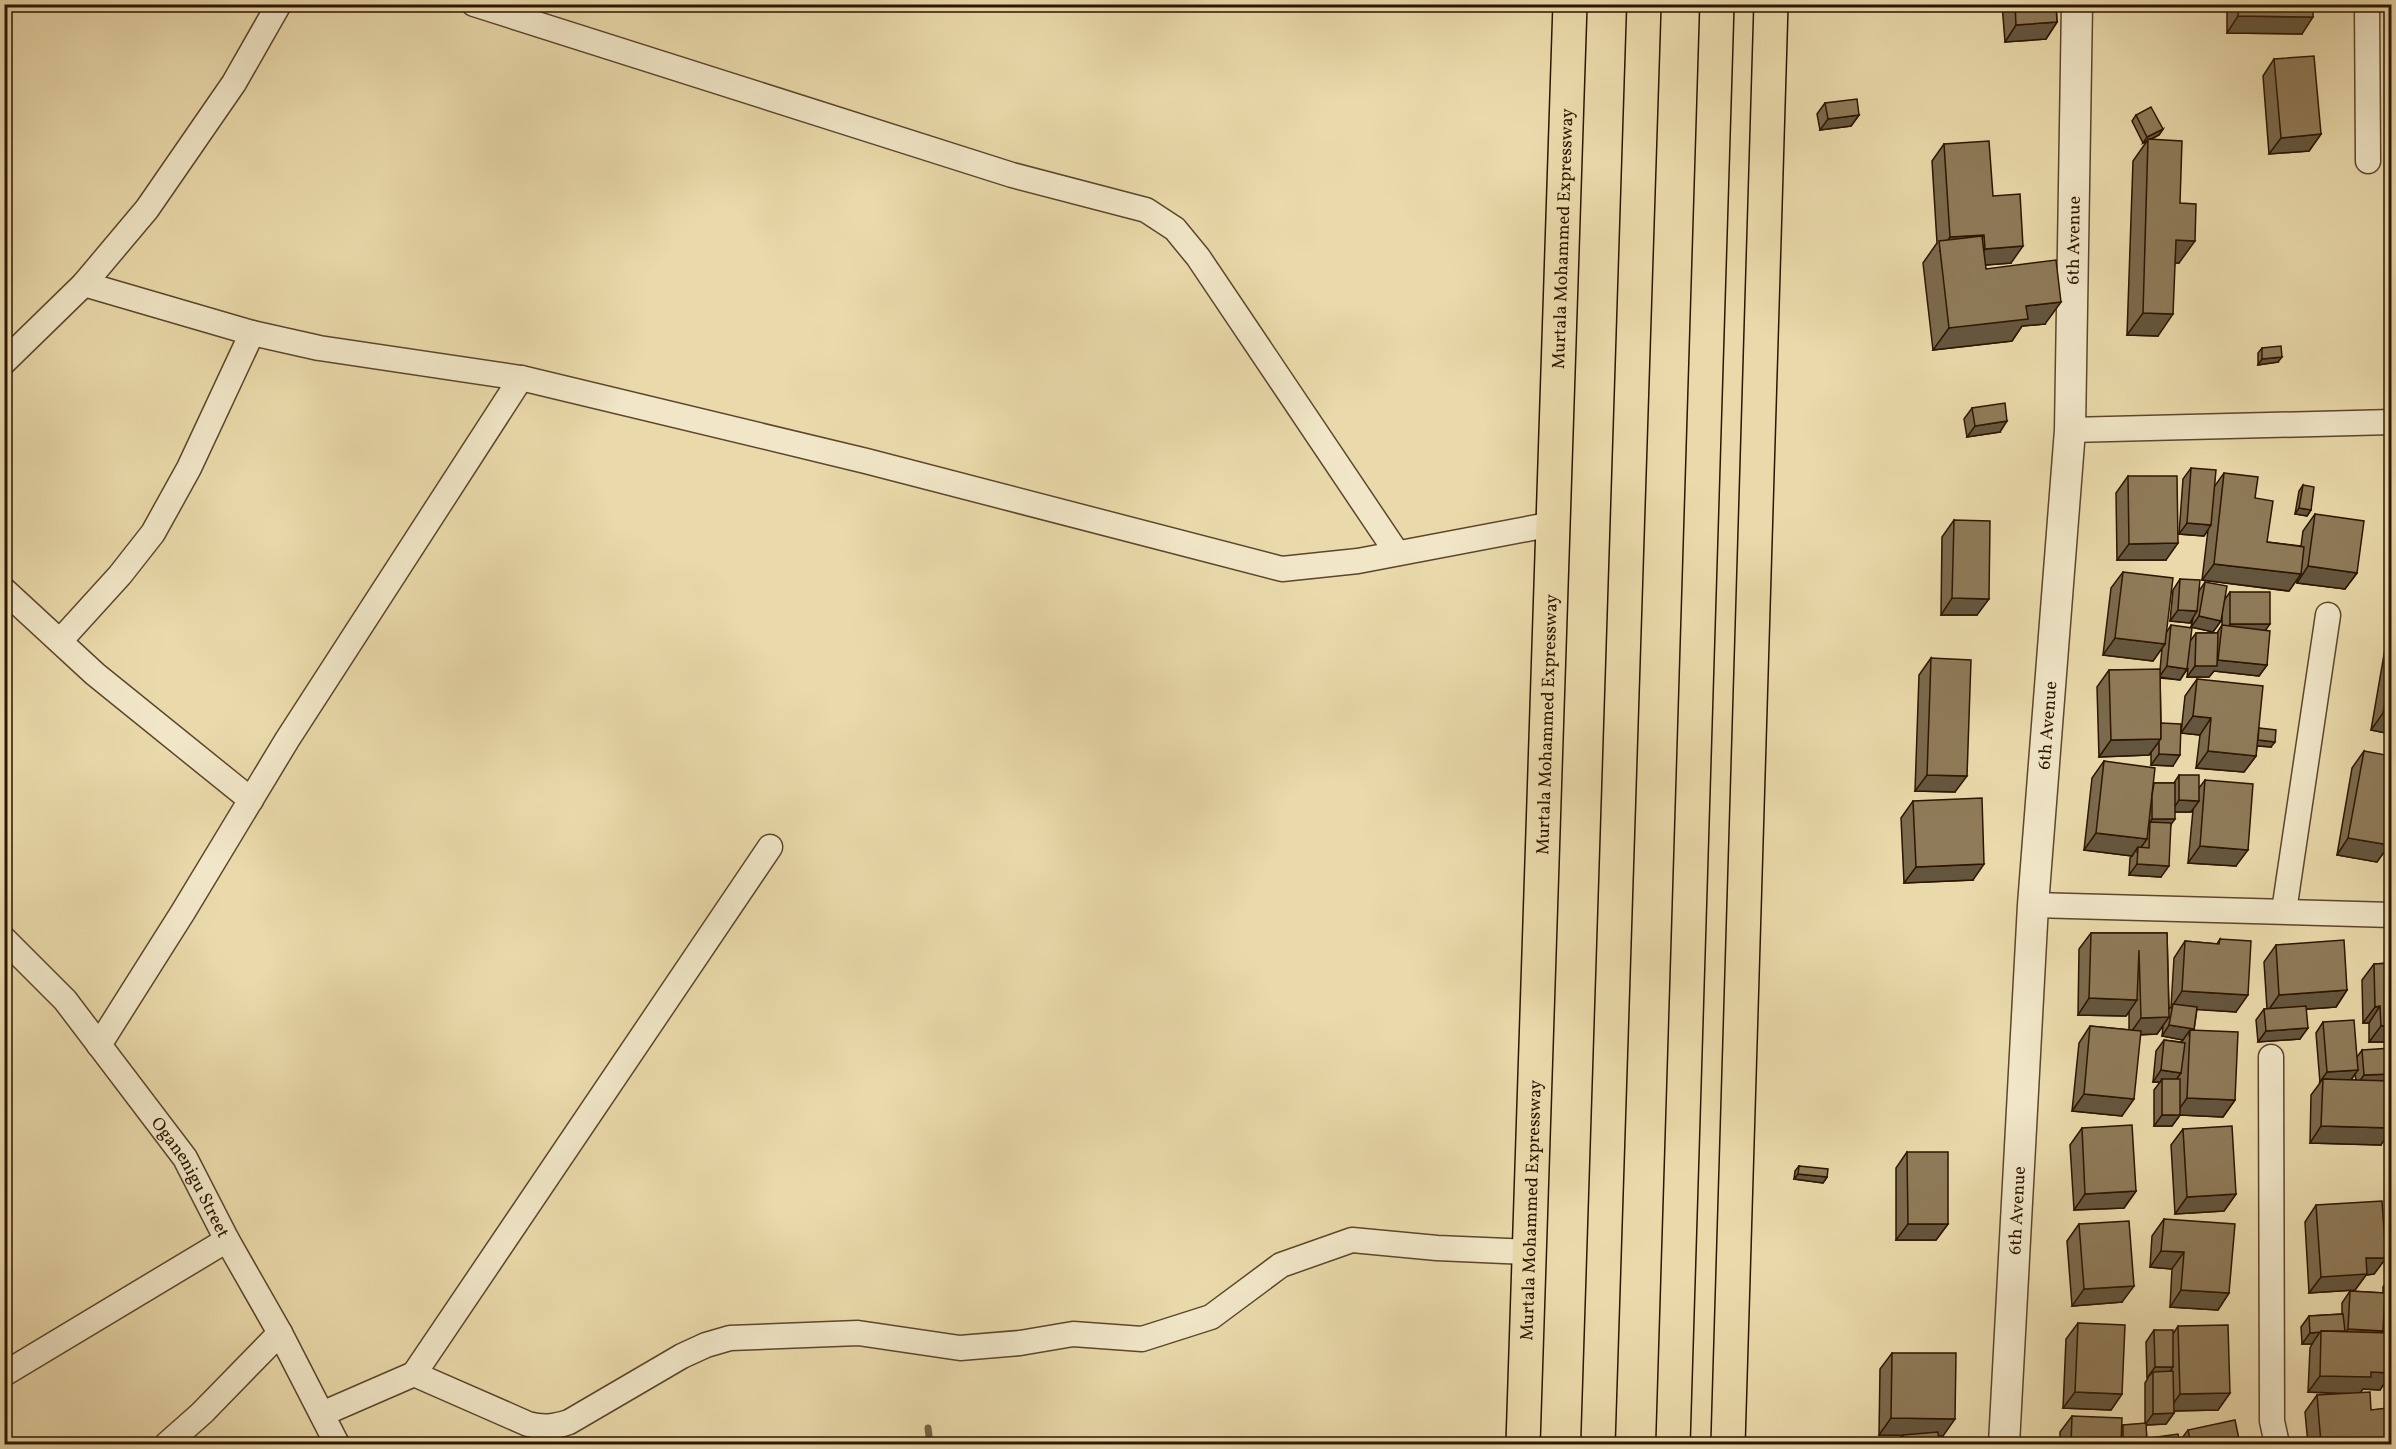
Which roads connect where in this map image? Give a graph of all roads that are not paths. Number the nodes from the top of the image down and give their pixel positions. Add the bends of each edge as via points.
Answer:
1 (279, 4) edge
2 (474, 4) edge
3 (1570, 4) edge
4 (1644, 4) edge
5 (1717, 4) edge
6 (1771, 4) edge
7 (2077, 4) edge
8 (2367, 4) edge
9 (2367, 161) dead end
10 (84, 284) junction
11 (252, 333) junction
12 (4, 362) edge
13 (521, 378) junction
14 (2391, 422) edge
15 (2070, 430) junction
16 (1554, 524) junction
17 (1397, 553) junction
18 (4, 590) edge
19 (2328, 615) dead end
20 (60, 641) junction
21 (251, 800) junction
22 (770, 847) dead end
23 (2033, 906) junction
24 (2284, 911) junction
25 (2391, 915) edge
26 (4, 939) edge
27 (99, 1045) junction
28 (2271, 1057) dead end
29 (226, 1240) junction
30 (1529, 1252) junction
31 (280, 1333) junction
32 (4, 1374) edge
33 (414, 1374) junction
34 (322, 1414) junction
35 (167, 1444) edge
36 (337, 1444) edge
37 (1523, 1444) edge
38 (1598, 1444) edge
39 (1673, 1444) edge
40 (1728, 1444) edge
41 (2004, 1444) edge
42 (2277, 1444) edge

1 - 10 street via 234,83 147,210
2 - 17 street via 1012,176 1146,210 1175,229 1198,257
3 - 16 highway, Murtala Mohammed Expressway
4 - 38 highway
5 - 39 highway
6 - 40 highway
7 - 15 street, 6th Avenue
8 - 9 street
10 - 11 street
10 - 12 street
11 - 13 street via 348,353
11 - 20 street via 189,468 153,533
13 - 17 street via 845,456 1282,569
13 - 21 street
14 - 15 street
15 - 23 street, 6th Avenue
16 - 17 street
16 - 30 highway, Murtala Mohammed Expressway
18 - 20 street
19 - 24 street
20 - 21 street
21 - 27 street
22 - 33 street
23 - 24 street
23 - 41 street, 6th Avenue
24 - 25 street
26 - 27 street, Oganenigu Street via 65,1000
27 - 29 street, Oganenigu Street via 185,1158
28 - 42 street via 2272,1421
29 - 31 street, Oganenigu Street
29 - 32 street
30 - 33 street via 1353,1240 1281,1265 1211,1317 1142,1339 1073,1334 960,1348 858,1332 730,1338 682,1356 554,1427 528,1424
30 - 37 highway, Murtala Mohammed Expressway
31 - 34 street, Oganenigu Street
31 - 35 street
33 - 34 street
34 - 36 street, Oganenigu Street

